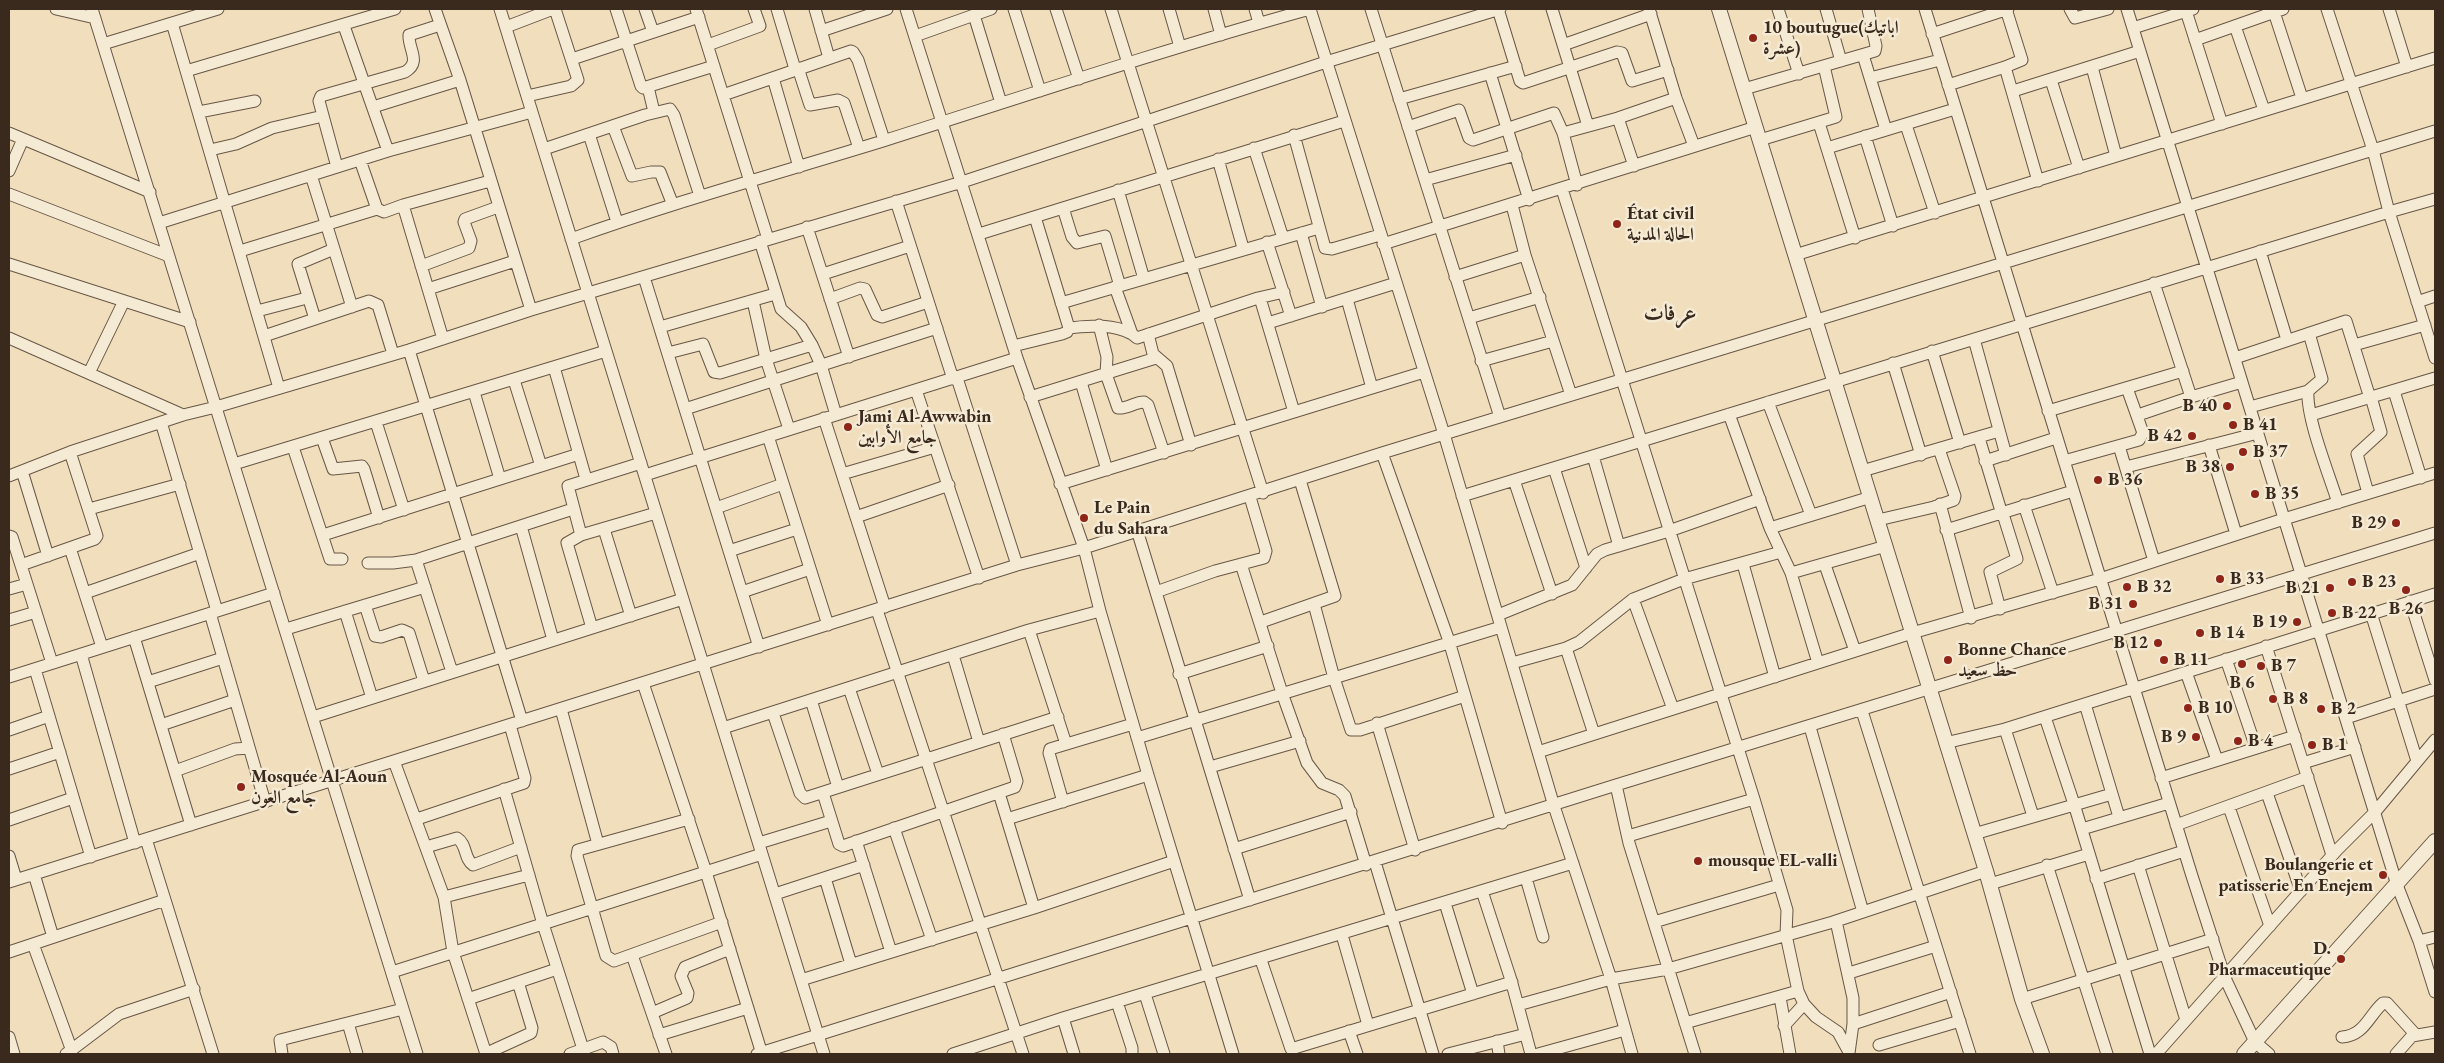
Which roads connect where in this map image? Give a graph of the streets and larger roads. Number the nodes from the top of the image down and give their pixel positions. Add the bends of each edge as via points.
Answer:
1 (56, 9) edge
2 (218, 9) edge
3 (396, 9) edge
4 (435, 9) edge
5 (500, 9) edge
6 (554, 9) edge
7 (616, 9) edge
8 (646, 9) edge
9 (754, 9) edge
10 (815, 9) edge
11 (887, 9) edge
12 (906, 9) edge
13 (991, 9) edge
14 (1014, 9) edge
15 (1056, 9) edge
16 (1111, 9) edge
17 (1169, 9) edge
18 (1214, 9) edge
19 (1255, 9) edge
20 (1310, 9) edge
21 (1371, 9) edge
22 (1499, 9) edge
23 (1552, 9) edge
24 (1719, 9) edge
25 (1778, 9) edge
26 (1826, 9) edge
27 (1868, 9) edge
28 (1925, 9) edge
29 (2007, 9) edge
30 (2070, 9) edge
31 (2108, 9) edge
32 (2127, 9) edge
33 (2327, 9) edge
34 (2389, 9) edge
35 (2189, 10) edge
36 (2278, 10) edge
37 (1650, 11) edge
38 (1986, 12) edge
39 (94, 13) edge
40 (697, 13) edge
41 (1470, 13) edge
42 (778, 14) edge
43 (2252, 14) edge
44 (974, 15) junction
45 (172, 23) junction
46 (1260, 23) junction
47 (440, 25) junction
48 (344, 26) junction
49 (760, 26) junction
50 (2235, 26) junction
51 (506, 27) junction
52 (2133, 28) junction
53 (821, 31) junction
54 (653, 32) junction
55 (1932, 34) junction
56 (1221, 35) junction
57 (915, 36) junction
58 (2195, 40) junction
59 (627, 41) junction
60 (103, 44) junction
61 (708, 45) junction
62 (1382, 45) junction
63 (1563, 45) junction
64 (1180, 47) junction
65 (2140, 51) junction
66 (1863, 55) junction
67 (829, 58) junction
68 (2435, 58) edge
69 (572, 59) junction
70 (1940, 60) junction
71 (1841, 61) junction
72 (1326, 62) junction
73 (1128, 63) junction
74 (714, 66) junction
75 (1516, 66) junction
76 (1824, 66) junction
77 (2407, 66) junction
78 (2005, 67) junction
79 (1570, 68) junction
80 (2092, 68) junction
81 (796, 69) junction
82 (1668, 70) junction
83 (186, 71) junction
84 (1490, 73) junction
85 (1799, 74) junction
86 (773, 78) junction
87 (1079, 78) junction
88 (1870, 78) junction
89 (460, 80) junction
90 (2051, 80) junction
91 (364, 83) junction
92 (2349, 83) junction
93 (1948, 85) junction
94 (648, 87) junction
95 (1744, 90) junction
96 (1040, 91) junction
97 (2013, 91) junction
98 (724, 95) junction
99 (527, 96) junction
100 (1676, 98) junction
101 (2302, 98) junction
102 (1399, 99) junction
103 (255, 101) dead end
104 (1001, 103) junction
105 (373, 107) junction
106 (1955, 109) junction
107 (2264, 110) junction
108 (198, 112) junction
109 (532, 112) junction
110 (654, 112) junction
111 (323, 116) junction
112 (1618, 118) junction
113 (1344, 120) junction
114 (942, 122) junction
115 (1147, 122) junction
116 (1819, 122) junction
117 (2222, 124) junction
118 (1906, 125) junction
119 (613, 126) junction
120 (1588, 126) junction
121 (474, 127) junction
122 (1408, 127) junction
123 (1507, 128) junction
124 (1886, 130) junction
125 (2435, 131) edge
126 (9, 133) edge
127 (1563, 133) junction
128 (589, 134) junction
129 (1758, 134) junction
130 (1294, 135) junction
131 (1865, 136) junction
132 (23, 139) junction
133 (884, 140) junction
134 (2168, 141) junction
135 (1694, 146) junction
136 (859, 148) junction
137 (1254, 148) junction
138 (1828, 148) junction
139 (544, 149) junction
140 (210, 150) junction
141 (2373, 150) junction
142 (388, 151) junction
143 (1516, 155) junction
144 (2116, 156) junction
145 (1218, 159) junction
146 (360, 160) junction
147 (1634, 166) junction
148 (337, 167) junction
149 (799, 167) junction
150 (2078, 168) junction
151 (9, 171) edge
152 (311, 175) junction
153 (1163, 176) junction
154 (490, 180) junction
155 (1425, 180) junction
156 (751, 181) junction
157 (2038, 181) junction
158 (962, 182) junction
159 (1577, 184) junction
160 (1562, 189) junction
161 (1118, 190) junction
162 (150, 192) junction
163 (9, 194) edge
164 (700, 196) junction
165 (1982, 198) junction
166 (1528, 200) junction
167 (2435, 200) edge
168 (896, 201) junction
169 (226, 202) junction
170 (403, 205) junction
171 (673, 205) junction
172 (1512, 205) junction
173 (2189, 206) junction
174 (498, 207) junction
175 (1063, 208) junction
176 (377, 209) junction
177 (2389, 212) junction
178 (1934, 213) junction
179 (1035, 217) junction
180 (617, 222) junction
181 (159, 223) junction
182 (326, 224) junction
183 (1440, 226) junction
184 (1893, 226) junction
185 (808, 227) junction
186 (1319, 228) junction
187 (1301, 233) junction
188 (979, 234) junction
189 (571, 238) junction
190 (1283, 238) junction
191 (1855, 238) junction
192 (764, 240) junction
193 (1381, 240) junction
194 (1267, 242) junction
195 (910, 246) junction
196 (1244, 248) junction
197 (334, 249) junction
198 (240, 251) junction
199 (2260, 251) junction
200 (1525, 255) junction
201 (1795, 255) junction
202 (169, 256) junction
203 (515, 261) junction
204 (2002, 262) junction
205 (9, 264) edge
206 (1191, 265) junction
207 (421, 266) junction
208 (2207, 267) junction
209 (823, 274) junction
210 (1455, 276) junction
211 (644, 277) junction
212 (1144, 279) junction
213 (1396, 283) junction
214 (2154, 283) junction
215 (1118, 286) junction
216 (428, 290) junction
217 (1284, 292) junction
218 (588, 294) junction
219 (775, 294) junction
220 (2435, 296) edge
221 (307, 298) junction
222 (1260, 298) junction
223 (1540, 298) junction
224 (830, 299) junction
225 (1347, 300) junction
226 (124, 301) junction
227 (753, 301) junction
228 (928, 302) junction
229 (2417, 302) junction
230 (1060, 303) junction
231 (352, 307) junction
232 (1322, 307) junction
233 (531, 310) junction
234 (257, 312) junction
235 (1207, 315) junction
236 (1291, 316) junction
237 (1469, 318) junction
238 (314, 319) junction
239 (1816, 320) junction
240 (190, 322) junction
241 (1268, 323) junction
242 (2021, 324) junction
243 (2425, 325) junction
244 (1099, 326) junction
245 (660, 327) junction
246 (937, 328) junction
247 (1069, 328) junction
248 (2309, 333) junction
249 (1132, 334) junction
250 (1148, 334) junction
251 (264, 336) junction
252 (9, 338) edge
253 (443, 339) junction
254 (1974, 339) junction
255 (2287, 340) junction
256 (1553, 341) junction
257 (812, 345) junction
258 (2354, 345) junction
259 (1013, 346) junction
260 (409, 350) junction
261 (606, 351) junction
262 (1932, 351) junction
263 (2434, 352) edge
264 (668, 353) junction
265 (393, 354) junction
266 (849, 356) junction
267 (1017, 358) junction
268 (1156, 358) junction
269 (2235, 358) junction
270 (766, 359) junction
271 (1481, 361) junction
272 (1893, 363) junction
273 (821, 365) junction
274 (554, 367) junction
275 (2183, 371) junction
276 (1424, 372) junction
277 (89, 373) junction
278 (1106, 374) junction
279 (955, 378) junction
280 (2435, 378) edge
281 (514, 380) junction
282 (1622, 380) junction
283 (773, 381) junction
284 (1835, 381) junction
285 (1081, 382) junction
286 (2242, 382) junction
287 (279, 388) junction
288 (1372, 388) junction
289 (2127, 388) junction
290 (916, 390) junction
291 (2394, 390) junction
292 (2308, 391) junction
293 (474, 392) junction
294 (1571, 395) junction
295 (2191, 396) junction
296 (1030, 397) junction
297 (2371, 398) junction
298 (1768, 402) junction
299 (2250, 406) junction
300 (216, 407) junction
301 (426, 407) junction
302 (685, 409) junction
303 (2048, 411) junction
304 (1294, 412) junction
305 (182, 414) junction
306 (1729, 414) junction
307 (836, 415) junction
308 (2138, 415) junction
309 (2311, 415) junction
310 (1500, 417) junction
311 (824, 418) junction
312 (161, 422) junction
313 (376, 422) junction
314 (789, 429) junction
315 (1242, 429) junction
316 (1999, 432) junction
317 (2258, 433) junction
318 (1444, 434) junction
319 (768, 436) junction
320 (322, 438) junction
321 (1979, 438) junction
322 (2056, 438) junction
323 (1641, 441) junction
324 (1960, 443) junction
325 (1191, 445) junction
326 (2209, 445) junction
327 (2119, 446) junction
328 (294, 447) junction
329 (935, 447) junction
330 (1939, 449) junction
331 (70, 452) junction
332 (1164, 453) junction
333 (1382, 453) junction
334 (579, 454) junction
335 (1921, 454) junction
336 (2006, 455) junction
337 (1593, 456) junction
338 (700, 458) junction
339 (1985, 461) junction
340 (2064, 461) junction
341 (641, 462) junction
342 (234, 464) junction
343 (541, 466) junction
344 (2126, 467) junction
345 (1554, 468) junction
346 (1107, 470) junction
347 (22, 471) junction
348 (1862, 471) junction
349 (2435, 473) edge
350 (842, 474) junction
351 (645, 475) junction
352 (9, 476) edge
353 (2421, 478) junction
354 (500, 479) junction
355 (586, 479) junction
356 (1300, 480) junction
357 (1514, 480) junction
358 (180, 484) junction
359 (784, 484) junction
360 (1060, 484) junction
361 (948, 485) junction
362 (2073, 491) junction
363 (1262, 493) junction
364 (2368, 493) junction
365 (452, 494) junction
366 (1462, 496) junction
367 (1250, 497) junction
368 (1871, 497) junction
369 (1760, 499) junction
370 (2338, 502) junction
371 (1940, 504) junction
372 (2024, 505) junction
373 (716, 508) junction
374 (89, 509) junction
375 (573, 509) junction
376 (404, 510) junction
377 (2002, 511) junction
378 (656, 513) junction
379 (1811, 515) junction
380 (856, 517) junction
381 (379, 518) junction
382 (2284, 518) junction
383 (1878, 520) junction
384 (520, 526) junction
385 (797, 528) junction
386 (1770, 528) junction
387 (604, 529) junction
388 (1137, 530) junction
389 (1946, 530) junction
390 (1669, 531) junction
391 (2435, 533) edge
392 (2236, 534) junction
393 (323, 535) junction
394 (9, 536) edge
395 (582, 536) junction
396 (468, 543) junction
397 (1619, 546) junction
398 (1886, 546) junction
399 (70, 548) junction
400 (1084, 548) junction
401 (729, 551) junction
402 (1781, 552) junction
403 (200, 553) junction
404 (48, 556) junction
405 (342, 559) dead end
406 (416, 560) junction
407 (2154, 561) junction
408 (368, 563) dead end
409 (1241, 564) junction
410 (1743, 564) junction
411 (21, 565) junction
412 (1825, 565) junction
413 (1017, 566) junction
414 (1586, 568) junction
415 (810, 569) junction
416 (1791, 573) junction
417 (2301, 574) junction
418 (979, 578) junction
419 (2100, 578) junction
420 (1684, 579) junction
421 (27, 584) junction
422 (425, 587) junction
423 (9, 589) edge
424 (742, 592) junction
425 (1156, 592) junction
426 (85, 593) junction
427 (274, 593) junction
428 (2053, 593) junction
429 (1552, 594) junction
430 (2435, 594) edge
431 (683, 599) junction
432 (1633, 599) junction
433 (2410, 601) junction
434 (1314, 604) junction
435 (365, 605) junction
436 (881, 609) junction
437 (2000, 609) junction
438 (1100, 610) junction
439 (345, 611) junction
440 (36, 612) junction
441 (213, 612) junction
442 (2371, 613) junction
443 (631, 616) junction
444 (1971, 618) junction
445 (9, 620) edge
446 (1499, 621) junction
447 (1261, 622) junction
448 (828, 625) junction
449 (592, 628) junction
450 (286, 629) junction
451 (2318, 629) junction
452 (1029, 630) junction
453 (2116, 632) junction
454 (1912, 633) junction
455 (134, 637) junction
456 (553, 640) junction
457 (1450, 641) junction
458 (1268, 646) junction
459 (2266, 646) junction
460 (102, 647) junction
461 (759, 647) junction
462 (1566, 648) junction
463 (1855, 651) junction
464 (81, 654) junction
465 (953, 655) junction
466 (502, 656) junction
467 (223, 658) junction
468 (2226, 659) junction
469 (52, 663) junction
470 (1512, 663) junction
471 (1818, 663) junction
472 (703, 664) junction
473 (35, 669) junction
474 (452, 672) junction
475 (2186, 672) junction
476 (897, 673) junction
477 (1179, 674) junction
478 (9, 677) edge
479 (1775, 677) junction
480 (1334, 678) junction
481 (2435, 680) edge
482 (424, 681) junction
483 (148, 682) junction
484 (643, 683) junction
485 (849, 688) junction
486 (2134, 688) junction
487 (2435, 688) edge
488 (1928, 690) junction
489 (1282, 693) junction
490 (1720, 694) junction
491 (1465, 696) junction
492 (372, 698) junction
493 (235, 700) junction
494 (811, 700) junction
495 (2398, 700) junction
496 (2085, 704) junction
497 (561, 709) junction
498 (1673, 709) junction
499 (1862, 711) junction
500 (773, 713) junction
501 (49, 716) junction
502 (313, 717) junction
503 (1058, 717) junction
504 (2045, 717) junction
505 (2346, 718) junction
506 (1193, 720) junction
507 (522, 721) junction
508 (1377, 723) junction
509 (1133, 724) junction
510 (161, 725) junction
511 (510, 725) junction
512 (1810, 727) junction
513 (723, 728) junction
514 (2005, 729) junction
515 (9, 730) edge
516 (1003, 734) junction
517 (1594, 734) junction
518 (2295, 736) junction
519 (1137, 738) junction
520 (2435, 740) edge
521 (1300, 741) junction
522 (979, 742) junction
523 (1945, 743) junction
524 (1066, 744) junction
525 (2354, 747) junction
526 (249, 748) junction
527 (2256, 748) junction
528 (1738, 749) junction
529 (60, 752) junction
530 (1538, 752) junction
531 (925, 760) junction
532 (2217, 760) junction
533 (394, 761) junction
534 (2417, 761) junction
535 (2303, 763) junction
536 (1210, 767) junction
537 (9, 769) edge
538 (175, 771) junction
539 (878, 774) junction
540 (1148, 775) junction
541 (2308, 777) junction
542 (2161, 778) junction
543 (333, 781) junction
544 (1616, 786) junction
545 (838, 787) junction
546 (504, 789) junction
547 (823, 793) junction
548 (999, 793) junction
549 (2267, 793) junction
550 (2112, 794) junction
551 (73, 798) junction
552 (1754, 799) junction
553 (265, 802) junction
554 (1063, 802) junction
555 (2074, 804) junction
556 (2169, 804) junction
557 (1554, 806) junction
558 (2229, 807) junction
559 (943, 812) junction
560 (1351, 812) junction
561 (2374, 812) junction
562 (2033, 816) junction
563 (2119, 817) junction
564 (417, 819) junction
565 (689, 819) junction
566 (1007, 819) junction
567 (9, 820) edge
568 (831, 821) junction
569 (1502, 823) junction
570 (191, 825) junction
571 (2176, 825) junction
572 (894, 828) junction
573 (2082, 829) junction
574 (1974, 834) junction
575 (1628, 836) junction
576 (146, 839) junction
577 (856, 841) junction
578 (2435, 841) edge
579 (135, 843) junction
580 (598, 844) junction
581 (426, 846) junction
582 (521, 847) junction
583 (761, 849) junction
584 (1234, 849) junction
585 (1415, 850) junction
586 (2184, 851) junction
587 (2089, 854) junction
588 (2332, 855) junction
589 (9, 856) edge
590 (90, 856) junction
591 (1174, 861) junction
592 (1573, 863) junction
593 (1371, 864) junction
594 (864, 865) junction
595 (2047, 865) junction
596 (2138, 865) junction
597 (706, 872) junction
598 (34, 874) junction
599 (529, 875) junction
600 (825, 878) junction
601 (1526, 878) junction
602 (1988, 878) junction
603 (2096, 879) junction
604 (13, 881) edge
605 (1779, 885) junction
606 (2397, 885) junction
607 (1482, 891) junction
608 (2300, 891) junction
609 (775, 894) junction
610 (1920, 894) junction
611 (444, 897) junction
612 (165, 900) junction
613 (1250, 900) junction
614 (1445, 903) junction
615 (594, 908) junction
616 (1034, 908) junction
617 (1863, 912) junction
618 (1192, 919) junction
619 (1392, 919) junction
620 (1836, 921) junction
621 (722, 922) junction
622 (1654, 922) junction
623 (543, 924) junction
624 (981, 924) junction
625 (2270, 926) junction
626 (1342, 935) junction
627 (1786, 935) junction
628 (52, 937) junction
629 (1542, 937) dead end
630 (2435, 937) edge
631 (2213, 939) junction
632 (932, 940) junction
633 (2419, 941) junction
634 (33, 944) junction
635 (1936, 946) junction
636 (730, 949) junction
637 (9, 952) edge
638 (453, 952) junction
639 (891, 952) junction
640 (2165, 954) junction
641 (632, 955) junction
642 (1261, 960) junction
643 (851, 964) junction
644 (2123, 967) junction
645 (558, 969) junction
646 (1668, 969) junction
647 (392, 972) junction
648 (1849, 973) junction
649 (1208, 974) junction
650 (2226, 978) junction
651 (1000, 979) junction
652 (1611, 979) junction
653 (801, 980) junction
654 (2083, 980) junction
655 (518, 982) junction
656 (1512, 982) junction
657 (194, 989) junction
658 (1798, 991) junction
659 (1951, 992) junction
660 (2435, 992) edge
661 (1145, 994) junction
662 (1473, 994) junction
663 (1780, 997) junction
664 (468, 999) junction
665 (2022, 999) junction
666 (1117, 1002) junction
667 (1804, 1004) junction
668 (1518, 1005) junction
669 (748, 1008) junction
670 (403, 1009) junction
671 (1419, 1009) junction
672 (652, 1012) junction
673 (1063, 1018) junction
674 (2186, 1020) junction
675 (1960, 1021) junction
676 (348, 1023) junction
677 (1685, 1023) junction
678 (1853, 1024) junction
679 (1368, 1025) junction
680 (1784, 1026) junction
681 (1625, 1030) junction
682 (1349, 1031) junction
683 (2435, 1032) edge
684 (1017, 1034) junction
685 (1526, 1034) junction
686 (2415, 1034) junction
687 (659, 1035) junction
688 (819, 1036) junction
689 (9, 1037) edge
690 (2342, 1037) dead end
691 (1497, 1041) junction
692 (2255, 1042) junction
693 (1879, 1045) dead end
694 (583, 1049) junction
695 (1309, 1049) edge
696 (1575, 1049) edge
697 (69, 1053) edge
698 (961, 1053) edge
699 (1849, 1053) edge
700 (14, 1054) edge
701 (213, 1054) edge
702 (282, 1054) edge
703 (357, 1054) edge
704 (417, 1054) edge
705 (486, 1054) edge
706 (570, 1054) edge
707 (613, 1054) edge
708 (666, 1054) edge
709 (760, 1054) edge
710 (824, 1054) edge
711 (1023, 1054) edge
712 (1074, 1054) edge
713 (1132, 1054) edge
714 (1164, 1054) edge
715 (1234, 1054) edge
716 (1357, 1054) edge
717 (1433, 1054) edge
718 (1448, 1054) edge
719 (1499, 1054) edge
720 (1531, 1054) edge
721 (1538, 1054) edge
722 (1632, 1054) edge
723 (1695, 1054) edge
724 (1790, 1054) edge
725 (1970, 1054) edge
726 (2042, 1054) edge
727 (2107, 1054) edge
728 (2150, 1054) edge
729 (2156, 1054) edge
730 (2244, 1054) edge
731 (2269, 1054) edge
732 (2396, 1054) edge

1 - 39 street
2 - 45 street
3 - 48 street
4 - 47 street
5 - 51 street
6 - 51 street
6 - 69 street
7 - 59 street
8 - 54 street
9 - 49 street
10 - 53 street
11 - 53 street
12 - 57 street
13 - 44 street
14 - 96 street
15 - 87 street
16 - 73 street
17 - 64 street
18 - 56 street
19 - 46 street
20 - 46 street
20 - 72 street
21 - 62 street
22 - 41 street
22 - 75 street
23 - 63 street
24 - 95 street
25 - 85 street
26 - 71 street
27 - 66 street via 1876,48
28 - 55 street
29 - 38 street
29 - 78 street via 2022,60
30 - 31 street via 2075,18
32 - 52 street
33 - 92 street
34 - 77 street
35 - 52 street
35 - 58 street
36 - 43 street
36 - 101 street
37 - 63 street
37 - 82 street
38 - 55 street
39 - 60 street
40 - 54 street
40 - 61 street
41 - 62 street
42 - 49 street
42 - 81 street
43 - 50 street
44 - 57 street
44 - 104 street
45 - 60 street
45 - 83 street
46 - 56 street
47 - 89 street
47 - 91 street via 410,35 414,59 409,70
48 - 83 street
48 - 91 street
49 - 61 street
50 - 58 street
50 - 107 street
51 - 99 street
52 - 65 street
53 - 67 street
54 - 59 street
55 - 70 street
56 - 64 street
57 - 114 street
58 - 117 street
59 - 69 street
59 - 94 street via 641,86
60 - 162 street
61 - 74 street
62 - 72 street
62 - 102 street
63 - 79 street
64 - 73 street
65 - 80 street
65 - 134 street
66 - 71 street
66 - 88 street
67 - 81 street
67 - 133 street via 847,51 854,52
68 - 77 street
69 - 99 street via 578,75 575,84
70 - 88 street
70 - 93 street
71 - 76 street
72 - 113 street
72 - 115 street
73 - 87 street
73 - 115 street
74 - 94 street
74 - 98 street
75 - 79 street via 1523,83
75 - 84 street
76 - 85 street
76 - 116 street via 1837,116
77 - 92 street
78 - 93 street
78 - 97 street
79 - 82 street via 1617,52 1622,54 1632,81
79 - 120 street
80 - 90 street
80 - 144 street
81 - 86 street
81 - 136 street via 810,105 838,100 844,102
82 - 100 street
83 - 108 street
84 - 102 street
84 - 123 street
85 - 95 street
86 - 98 street
86 - 149 street
87 - 96 street
88 - 124 street
89 - 105 street
89 - 121 street
90 - 97 street
90 - 150 street
91 - 105 street
91 - 111 street via 321,96
92 - 101 street
92 - 141 street
93 - 106 street
94 - 110 street
95 - 129 street
96 - 104 street
97 - 157 street
98 - 156 street
99 - 109 street
100 - 112 street
100 - 135 street
101 - 107 street
102 - 122 street
103 - 108 street
104 - 114 street
105 - 142 street
106 - 118 street
106 - 165 street
107 - 117 street
108 - 140 street
109 - 121 street
109 - 139 street
110 - 119 street
110 - 164 street via 673,111
111 - 140 street via 272,128 236,144
111 - 148 street
112 - 120 street
112 - 147 street
113 - 130 street
113 - 193 street
114 - 133 street
114 - 158 street
115 - 153 street
115 - 158 street
116 - 129 street
116 - 138 street
117 - 134 street
118 - 124 street
118 - 178 street
119 - 128 street
119 - 171 street via 632,176 660,172
120 - 127 street
121 - 142 street
121 - 154 street
122 - 123 street via 1459,110 1471,140
122 - 155 street
123 - 127 street via 1554,113
123 - 143 street
124 - 131 street
125 - 141 street
126 - 132 street
127 - 159 street
128 - 139 street
128 - 180 street
129 - 135 street
129 - 201 street
130 - 137 street
130 - 186 street
131 - 138 street
131 - 184 street
132 - 151 street
132 - 162 street
133 - 136 street
134 - 144 street
134 - 173 street
135 - 147 street
136 - 149 street
137 - 145 street
137 - 190 street
138 - 191 street
139 - 189 street
140 - 169 street
141 - 173 street
141 - 177 street
142 - 146 street
143 - 155 street
143 - 166 street
144 - 150 street
145 - 153 street
145 - 196 street
146 - 148 street
146 - 176 street
147 - 159 street
148 - 152 street
149 - 156 street
150 - 157 street
152 - 169 street
152 - 182 street
153 - 161 street
153 - 206 street
154 - 170 street
154 - 174 street
155 - 183 street
156 - 164 street
156 - 192 street
157 - 165 street
158 - 168 street
158 - 188 street
159 - 160 street
160 - 166 street
160 - 282 street
161 - 175 street
161 - 212 street
162 - 181 street
163 - 202 street
164 - 171 street
165 - 178 street
165 - 204 street
166 - 172 street
167 - 177 street
168 - 185 street
168 - 195 street
169 - 181 street
169 - 198 street
170 - 176 street via 384,212
170 - 207 street
171 - 180 street
172 - 183 street
172 - 200 street
173 - 204 street
173 - 208 street
174 - 203 street
174 - 207 street via 465,219 471,242 469,248
175 - 179 street
175 - 215 street via 1077,243 1105,236
176 - 182 street
177 - 199 street
177 - 229 street
178 - 184 street
179 - 188 street
179 - 230 street
180 - 189 street
181 - 202 street
182 - 197 street
182 - 198 street
183 - 193 street
183 - 210 street
184 - 191 street
185 - 192 street
185 - 209 street
186 - 187 street
186 - 193 street via 1328,250
187 - 190 street
187 - 232 street
188 - 259 street
189 - 218 street
190 - 194 street
191 - 201 street
192 - 211 street
192 - 219 street
193 - 213 street
194 - 196 street
194 - 217 street
195 - 209 street
195 - 228 street
196 - 206 street
197 - 221 street via 301,260 298,264
197 - 231 street
198 - 234 street
199 - 208 street
199 - 255 street
200 - 210 street
200 - 223 street
201 - 239 street
202 - 240 street
203 - 216 street
203 - 233 street
204 - 239 street
204 - 242 street
205 - 226 street
206 - 212 street
206 - 235 street
207 - 216 street
208 - 214 street
208 - 269 street
209 - 224 street
210 - 237 street
211 - 218 street
211 - 245 street
212 - 215 street
213 - 225 street
213 - 276 street
214 - 242 street
214 - 275 street
215 - 230 street
215 - 249 street
216 - 253 street
217 - 222 street
217 - 236 street
218 - 233 street
218 - 261 street
219 - 227 street
219 - 257 street via 781,309 801,327
220 - 229 street
221 - 234 street
221 - 238 street
222 - 235 street
222 - 241 street
223 - 237 street
223 - 256 street
224 - 228 street via 865,289 877,315 882,317
224 - 266 street
225 - 232 street
225 - 288 street
226 - 240 street
226 - 277 street
227 - 245 street
227 - 270 street
228 - 246 street
229 - 243 street
230 - 247 street
231 - 238 street
231 - 265 street via 369,301 378,305
232 - 236 street
233 - 253 street
234 - 251 street
235 - 250 street
235 - 315 street
236 - 241 street
237 - 271 street
238 - 251 street
239 - 282 street
239 - 284 street
240 - 300 street
241 - 304 street
242 - 254 street
242 - 303 street
243 - 258 street
243 - 263 street
244 - 247 street
244 - 249 street
244 - 278 street
245 - 264 street
246 - 266 street
246 - 279 street
247 - 259 street via 1062,334
248 - 255 street
248 - 258 street via 2346,321
248 - 292 street via 2322,379
249 - 250 street via 1137,338
250 - 268 street
251 - 287 street
252 - 277 street
253 - 260 street
254 - 262 street
254 - 316 street
255 - 269 street
256 - 271 street
256 - 294 street
257 - 270 street
257 - 273 street
258 - 297 street
259 - 267 street
260 - 265 street
260 - 301 street
261 - 274 street
261 - 341 street
262 - 272 street
262 - 324 street
264 - 270 street via 703,344 714,372 720,373
264 - 302 street
265 - 287 street
266 - 273 street
267 - 279 street
267 - 296 street
268 - 278 street
268 - 325 street via 1166,363
269 - 286 street
270 - 283 street
271 - 310 street
272 - 284 street
272 - 335 street
273 - 283 street
273 - 307 street
274 - 281 street
274 - 334 street
275 - 289 street
275 - 295 street
276 - 288 street
276 - 318 street
277 - 305 street
278 - 285 street
278 - 332 street via 1118,408 1138,402 1148,406
279 - 290 street
279 - 413 street
280 - 291 street
281 - 293 street
281 - 343 street
282 - 294 street
282 - 323 street
283 - 302 street
283 - 314 street
284 - 298 street
284 - 348 street
285 - 296 street
285 - 346 street
286 - 295 street
286 - 299 street
287 - 300 street
288 - 304 street
289 - 303 street
289 - 308 street
290 - 307 street
290 - 329 street
291 - 297 street
291 - 353 street
292 - 299 street
292 - 309 street
293 - 301 street
293 - 354 street
294 - 310 street
295 - 308 street
296 - 360 street
297 - 309 street
297 - 364 street via 2381,432 2357,454
298 - 306 street
298 - 379 street
299 - 317 street
300 - 305 street
300 - 342 street
301 - 313 street
301 - 365 street
302 - 338 street
303 - 322 street
304 - 315 street
305 - 312 street
306 - 323 street
306 - 369 street
307 - 311 street
308 - 327 street via 2142,437
309 - 370 street
310 - 318 street
311 - 314 street
311 - 350 street
312 - 331 street
312 - 358 street
313 - 320 street
313 - 376 street
314 - 319 street
315 - 325 street
315 - 363 street
316 - 321 street
316 - 336 street
317 - 326 street
317 - 382 street
318 - 333 street
318 - 366 street
319 - 338 street
319 - 359 street
320 - 328 street
320 - 381 street via 333,469 362,466
321 - 324 street
321 - 339 street
322 - 336 street
322 - 340 street
323 - 337 street
323 - 390 street
324 - 330 street
325 - 332 street
326 - 344 street
326 - 392 street
327 - 340 street
327 - 344 street
328 - 342 street
328 - 393 street
329 - 350 street
329 - 361 street
330 - 335 street
330 - 371 street via 1955,498
331 - 347 street
331 - 374 street
332 - 346 street
333 - 356 street
333 - 457 street
334 - 343 street
334 - 355 street
335 - 348 street
336 - 339 street
337 - 345 street
337 - 397 street
338 - 351 street
338 - 373 street
339 - 377 street
340 - 362 street
341 - 351 street
341 - 355 street
342 - 427 street
343 - 354 street
344 - 407 street
345 - 357 street
345 - 414 street
346 - 360 street
347 - 352 street
347 - 404 street
348 - 368 street
349 - 353 street
350 - 380 street
351 - 378 street
353 - 364 street
354 - 365 street
355 - 375 street via 569,484 567,488
356 - 363 street
356 - 434 street via 1335,594
357 - 366 street
357 - 429 street
358 - 374 street
358 - 403 street
359 - 373 street
359 - 385 street
360 - 400 street
361 - 380 street
361 - 418 street
362 - 372 street
362 - 419 street
363 - 367 street
364 - 370 street
365 - 376 street
365 - 396 street
366 - 446 street
367 - 388 street
367 - 409 street via 1266,555 1262,560
368 - 379 street
368 - 383 street
369 - 386 street
369 - 390 street
370 - 382 street
371 - 383 street
371 - 389 street
372 - 377 street
372 - 428 street
373 - 401 street
374 - 399 street via 97,536 95,540
375 - 384 street
375 - 395 street
376 - 381 street
377 - 389 street
377 - 437 street via 2017,559 1990,572
378 - 387 street
378 - 431 street
379 - 386 street
380 - 436 street
381 - 393 street
382 - 392 street
382 - 417 street
383 - 398 street
384 - 396 street
384 - 456 street
385 - 401 street
385 - 415 street
386 - 402 street
387 - 395 street
387 - 443 street
388 - 400 street
388 - 425 street
389 - 444 street
390 - 397 street
390 - 420 street
391 - 417 street
392 - 407 street
393 - 405 street via 330,559
394 - 411 street
395 - 449 street via 568,541 567,546
396 - 406 street
396 - 466 street
397 - 414 street via 1597,554
398 - 412 street
398 - 454 street
399 - 404 street
399 - 426 street
400 - 413 street
400 - 438 street
401 - 424 street
402 - 410 street
402 - 416 street
403 - 426 street
403 - 441 street
404 - 411 street
406 - 408 street
406 - 422 street
407 - 419 street
409 - 425 street
409 - 447 street
410 - 420 street
410 - 479 street
411 - 421 street
412 - 416 street
412 - 463 street
413 - 418 street
414 - 429 street via 1572,585
415 - 424 street
415 - 448 street
416 - 471 street
417 - 451 street
417 - 453 street
418 - 436 street
419 - 428 street
419 - 453 street
420 - 432 street
420 - 490 street
421 - 423 street
421 - 440 street
422 - 435 street
422 - 474 street
424 - 461 street
425 - 477 street
426 - 460 street
427 - 441 street
427 - 450 street
428 - 437 street
429 - 446 street
430 - 433 street
431 - 443 street
431 - 472 street
432 - 462 street via 1588,636
432 - 498 street
433 - 442 street
433 - 481 street
434 - 447 street
434 - 480 street
435 - 439 street
435 - 482 street via 376,636 402,630 409,633
436 - 448 street
436 - 476 street
437 - 444 street
438 - 452 street
438 - 509 street
439 - 450 street
439 - 492 street
440 - 445 street
440 - 469 street
441 - 455 street
441 - 467 street
442 - 451 street
442 - 495 street
443 - 449 street
444 - 454 street
446 - 457 street
446 - 470 street
447 - 458 street
448 - 461 street
449 - 456 street
450 - 502 street
451 - 459 street
451 - 505 street
452 - 465 street
452 - 503 street
453 - 486 street
453 - 488 street
454 - 463 street
454 - 488 street
455 - 460 street
455 - 483 street
456 - 466 street
457 - 480 street
457 - 491 street
458 - 477 street
458 - 489 street
459 - 468 street
459 - 518 street
460 - 464 street
461 - 472 street
462 - 470 street
462 - 517 street
463 - 471 street
464 - 469 street
464 - 579 street
465 - 476 street
465 - 522 street
466 - 474 street
466 - 507 street
467 - 483 street
467 - 493 street
468 - 475 street
468 - 527 street
469 - 473 street
470 - 530 street
471 - 479 street
472 - 484 street
472 - 513 street
473 - 478 street
473 - 501 street
474 - 482 street
475 - 486 street
475 - 532 street
476 - 485 street
476 - 531 street
477 - 506 street
479 - 490 street
480 - 489 street
480 - 508 street via 1351,730
482 - 492 street
483 - 510 street
484 - 497 street
484 - 565 street
485 - 494 street
485 - 539 street
486 - 496 street
486 - 542 street
487 - 495 street
488 - 499 street
488 - 523 street
489 - 506 street
489 - 521 street
490 - 498 street
490 - 528 street
491 - 508 street
491 - 569 street
492 - 502 street
493 - 510 street
493 - 526 street
494 - 500 street
494 - 545 street
495 - 505 street
495 - 534 street
496 - 504 street
496 - 550 street
497 - 507 street
497 - 580 street
498 - 517 street
499 - 512 street
499 - 610 street
500 - 513 street
500 - 547 street via 800,793 805,798
501 - 515 street
501 - 529 street
502 - 543 street
503 - 516 street
503 - 524 street
504 - 514 street
504 - 555 street
505 - 525 street
506 - 519 street
506 - 536 street
507 - 511 street
508 - 585 street
509 - 519 street
509 - 524 street
510 - 538 street
511 - 533 street
511 - 546 street via 526,780
512 - 528 street
512 - 617 street
513 - 583 street
514 - 523 street
514 - 562 street
516 - 522 street
516 - 548 street via 1017,785
517 - 530 street
518 - 527 street
518 - 535 street
519 - 540 street
520 - 534 street
521 - 536 street
521 - 560 street via 1307,763 1316,777 1339,790
522 - 531 street
523 - 574 street
524 - 554 street via 1049,751
525 - 535 street
525 - 561 street
526 - 538 street via 235,749
526 - 553 street
527 - 532 street
528 - 544 street
528 - 552 street
529 - 537 street
529 - 551 street
530 - 557 street
531 - 539 street
531 - 559 street
532 - 542 street
533 - 543 street
533 - 564 street
534 - 561 street
535 - 541 street
536 - 584 street
538 - 570 street
539 - 545 street
540 - 554 street
540 - 591 street
541 - 549 street
541 - 588 street
542 - 556 street
543 - 553 street
543 - 647 street
544 - 557 street
544 - 575 street
545 - 547 street
546 - 564 street
546 - 582 street
547 - 568 street
548 - 559 street
548 - 566 street
549 - 558 street
549 - 608 street
550 - 555 street
550 - 563 street
551 - 567 street
551 - 590 street
552 - 575 street
552 - 605 street
553 - 570 street
554 - 566 street
555 - 562 street
555 - 573 street
556 - 563 street
556 - 571 street
557 - 569 street
557 - 592 street
558 - 571 street
558 - 625 street
559 - 572 street
559 - 624 street
560 - 584 street
560 - 593 street
561 - 588 street
561 - 606 street
562 - 574 street
563 - 573 street
564 - 581 street
565 - 580 street
565 - 597 street
566 - 616 street
568 - 577 street via 839,844 843,846
568 - 583 street
569 - 585 street
570 - 576 street
571 - 586 street
572 - 577 street
572 - 632 street
573 - 587 street
574 - 602 street
575 - 622 street
576 - 579 street
576 - 612 street
577 - 594 street
578 - 606 street
579 - 590 street
580 - 615 street via 576,852
581 - 582 street via 457,838 462,841 473,865
581 - 611 street
582 - 599 street
583 - 597 street
583 - 609 street
584 - 613 street
585 - 593 street
586 - 596 street
586 - 631 street
587 - 595 street
587 - 603 street
588 - 608 street
589 - 604 street
590 - 598 street
591 - 616 street
591 - 618 street
592 - 601 street
592 - 652 street
593 - 613 street
593 - 619 street
594 - 600 street
594 - 639 street
595 - 602 street
595 - 654 street
596 - 603 street
596 - 640 street
597 - 615 street
597 - 621 street
598 - 604 street
598 - 628 street
599 - 611 street
599 - 623 street
600 - 609 street
600 - 643 street
601 - 607 street
601 - 629 street
602 - 610 street
602 - 665 street
603 - 644 street
605 - 622 street
605 - 627 street via 1786,910
606 - 633 street
606 - 692 street
607 - 614 street
607 - 656 street
608 - 625 street
609 - 653 street
610 - 617 street
610 - 635 street
611 - 638 street
612 - 628 street
612 - 657 street
613 - 618 street
614 - 619 street
614 - 662 street
615 - 623 street
615 - 641 street via 609,960
616 - 624 street
617 - 620 street
618 - 649 street
618 - 651 street
619 - 626 street
619 - 671 street
620 - 627 street
620 - 648 street
621 - 636 street
621 - 641 street
622 - 646 street
623 - 638 street
623 - 645 street
624 - 632 street
624 - 651 street
625 - 650 street
626 - 642 street
626 - 679 street
627 - 646 street
627 - 658 street
628 - 634 street
630 - 633 street
631 - 640 street
631 - 650 street
632 - 639 street
633 - 660 street
634 - 637 street
634 - 697 street
635 - 648 street
635 - 659 street
636 - 669 street
636 - 672 street via 685,968 681,976 688,993 686,998
638 - 647 street
638 - 664 street
639 - 643 street
640 - 644 street
640 - 674 street
641 - 672 street
642 - 649 street
642 - 695 street via 1288,1047
643 - 653 street
644 - 654 street
644 - 728 street
645 - 655 street
645 - 694 street
646 - 652 street
646 - 677 street
647 - 670 street
648 - 678 street
649 - 661 street
649 - 715 street
650 - 674 street
650 - 692 street
651 - 684 street
651 - 688 street
652 - 668 street
652 - 681 street
653 - 688 street
654 - 665 street
654 - 727 street
655 - 664 street
655 - 705 street via 531,1033
656 - 662 street
656 - 668 street
657 - 697 street via 119,1014
657 - 701 street
658 - 663 street
658 - 667 street
659 - 675 street
659 - 678 street
661 - 666 street
661 - 714 street
662 - 671 street
663 - 677 street
663 - 680 street
664 - 705 street
665 - 726 street
666 - 673 street
666 - 713 street
667 - 680 street
667 - 699 street via 1838,1032
668 - 685 street
669 - 687 street
669 - 709 street
670 - 676 street
670 - 704 street
671 - 679 street
671 - 717 street
672 - 687 street
673 - 684 street
673 - 712 street
674 - 729 street
675 - 693 street
675 - 725 street
676 - 702 street via 280,1040
676 - 703 street
677 - 723 street
678 - 699 street
679 - 682 street
680 - 724 street
681 - 696 street
681 - 722 street
682 - 695 street
682 - 716 street
683 - 686 street
684 - 698 street
684 - 711 street
685 - 691 street
685 - 720 street
686 - 690 street via 2383,1003 2362,1029
686 - 732 street
687 - 708 street
688 - 709 street
688 - 710 street
689 - 700 street
691 - 718 street
691 - 719 street
692 - 730 street
692 - 731 street
694 - 706 street
694 - 707 street via 603,1042 611,1047
696 - 721 street

